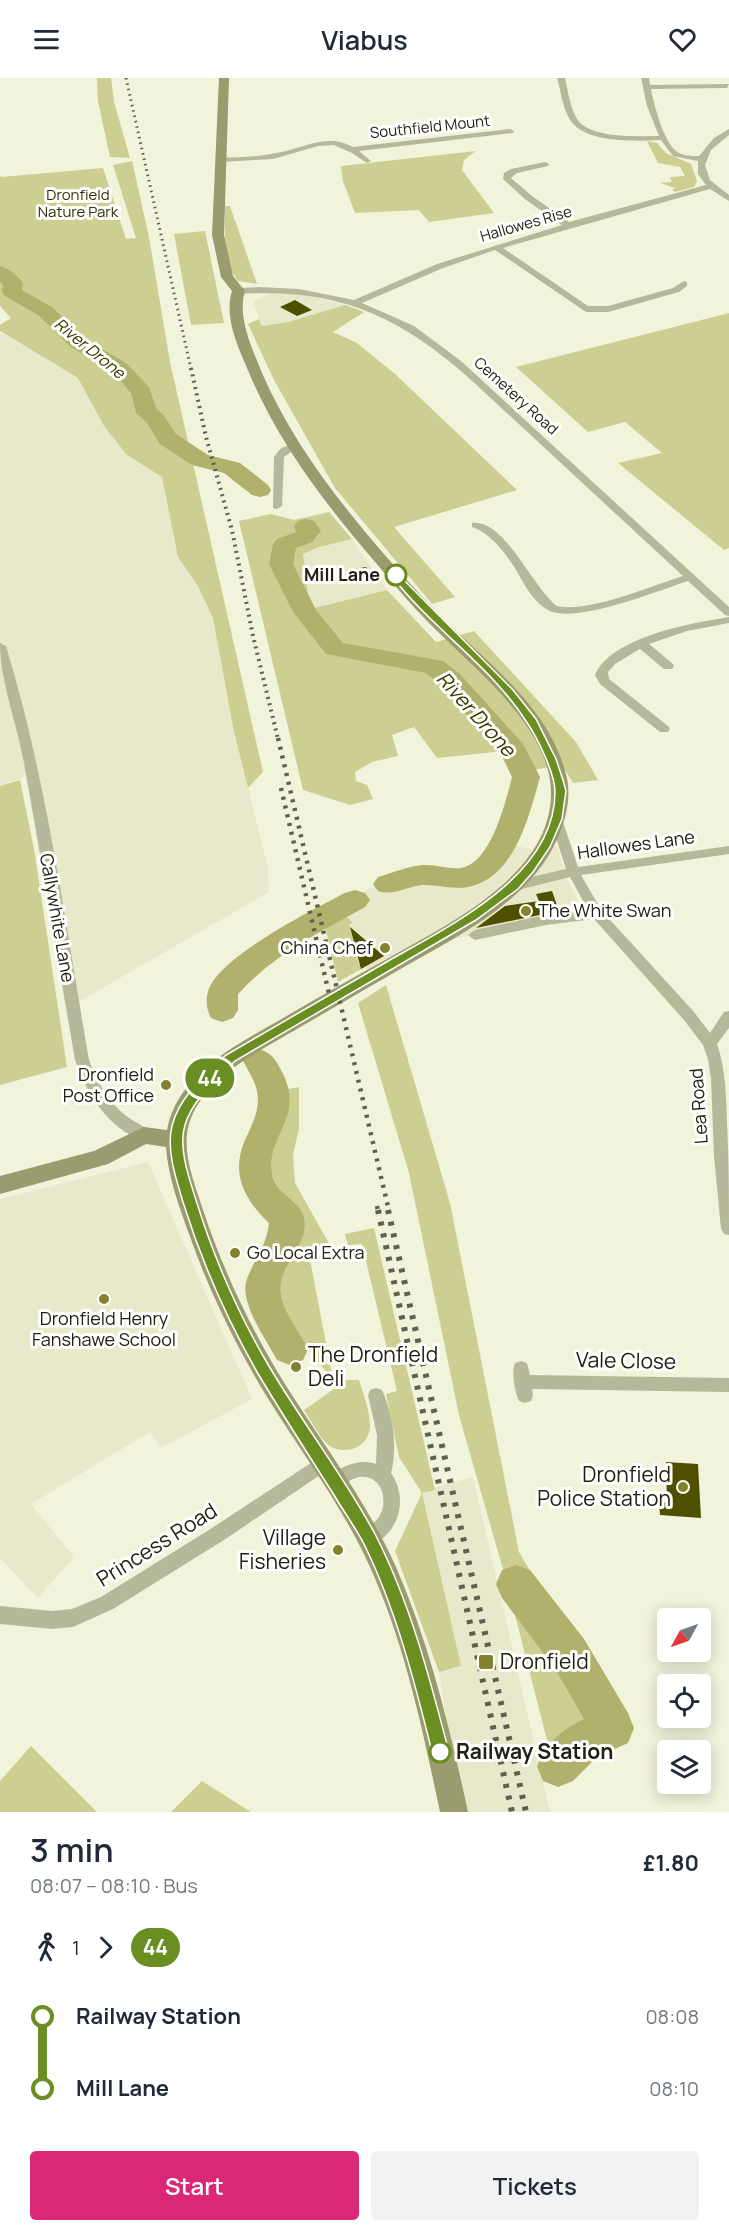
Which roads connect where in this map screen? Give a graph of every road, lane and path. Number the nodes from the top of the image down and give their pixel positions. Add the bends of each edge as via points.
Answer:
1 (224, 78) edge
2 (561, 78) edge
3 (645, 82) edge
4 (727, 86) dead end
5 (729, 130) edge
6 (510, 132) dead end
7 (664, 138) junction
8 (719, 138) junction
9 (729, 143) edge
10 (354, 149) junction
11 (700, 159) junction
12 (220, 160) junction
13 (367, 161) dead end
14 (545, 164) dead end
15 (710, 187) junction
16 (729, 199) edge
17 (569, 226) junction
18 (496, 247) junction
19 (684, 284) dead end
20 (239, 291) junction
21 (354, 303) junction
22 (293, 447) junction
23 (277, 506) dead end
24 (476, 525) dead end
25 (690, 577) junction
26 (729, 613) edge
27 (729, 620) edge
28 (640, 643) junction
29 (0, 646) edge
30 (668, 666) dead end
31 (664, 729) dead end
32 (556, 819) junction
33 (729, 850) edge
34 (573, 872) junction
35 (514, 886) junction
36 (597, 914) junction
37 (475, 935) dead end
38 (729, 1016) edge
39 (709, 1043) junction
40 (144, 1135) junction
41 (177, 1140) junction
42 (0, 1185) edge
43 (729, 1230) edge
44 (523, 1382) dead end
45 (729, 1385) edge
46 (376, 1395) dead end
47 (328, 1472) junction
48 (382, 1474) junction
49 (369, 1538) junction
50 (0, 1615) edge
51 (454, 1812) edge

1 - 12 main road
2 - 7 street via 573,120 581,128 613,136
3 - 4 street
3 - 7 street
5 - 8 street
6 - 10 street, Southfield Mount
7 - 11 street via 673,153
8 - 9 street
8 - 11 street
10 - 12 street via 322,142 283,155
10 - 13 street
11 - 15 street via 701,174
12 - 20 main road via 221,251 227,277
14 - 17 street via 514,171 507,178
15 - 16 street
15 - 17 street, Hallowes Rise
17 - 18 street, Hallowes Rise
18 - 19 street via 586,309 608,309 676,290
18 - 21 street, Hallowes Rise via 419,273
20 - 21 street, Cemetery Road via 293,290
20 - 22 main road via 235,310 247,349
21 - 25 street, Cemetery Road via 391,317 426,337
22 - 23 street via 279,457
22 - 32 main road via 317,482 424,608 510,692 532,721 558,780
24 - 25 street via 491,532 555,610 585,609
25 - 26 street, Cemetery Road
27 - 28 street via 679,628
28 - 30 street
28 - 31 street via 607,664 601,675
29 - 40 street, Callywhite Lane via 15,691 30,760 82,1060 98,1096 111,1112
32 - 34 street, Lea Road
32 - 35 main road via 544,847
33 - 34 street, Hallowes Lane
34 - 35 street, Hallowes Lane
34 - 36 street, Lea Road
35 - 41 main road via 431,943 231,1058 185,1110
36 - 37 street
36 - 39 street, Lea Road
38 - 39 street
39 - 43 street, Lea Road via 718,1079
40 - 41 main road, Callywhite Lane
40 - 42 main road via 100,1158
41 - 47 main road via 183,1181 197,1225 238,1323
44 - 45 street, Vale Close
46 - 48 street via 387,1446
47 - 48 street, Princess Road via 364,1469
47 - 49 main road
47 - 50 street, Princess Road via 107,1603 73,1618
48 - 49 street via 393,1495 393,1508 386,1522
49 - 51 main road via 389,1582 419,1670

